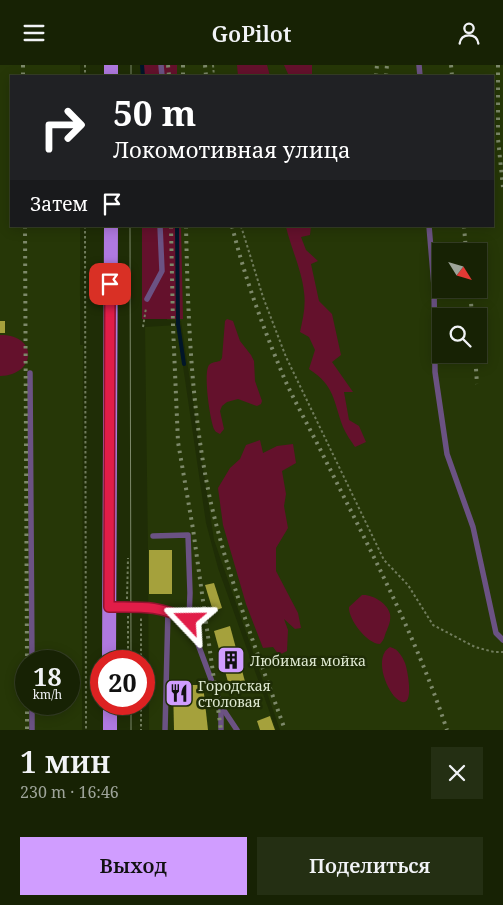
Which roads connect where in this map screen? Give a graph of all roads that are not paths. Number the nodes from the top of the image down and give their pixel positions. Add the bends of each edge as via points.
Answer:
1 (111, 227) edge
2 (160, 227) edge
3 (428, 227) edge
4 (147, 299) road end
5 (30, 373) dead end
6 (153, 535) dead end
7 (109, 607) junction
8 (168, 610) junction
9 (189, 620) junction
10 (503, 640) edge
11 (32, 650) edge
12 (109, 650) edge
13 (221, 706) junction
14 (32, 715) edge
15 (110, 715) edge
16 (32, 730) edge
17 (110, 730) edge
18 (165, 730) edge
19 (221, 730) edge
20 (237, 730) edge

1 - 7 main road
2 - 4 lane via 162,271
3 - 10 lane via 434,286 436,372 447,454 473,527 496,633
5 - 11 lane
6 - 9 lane via 188,535
7 - 8 lane
7 - 12 main road
8 - 9 lane
8 - 18 lane
9 - 13 lane
13 - 19 lane
13 - 20 lane
14 - 16 lane
15 - 17 main road

